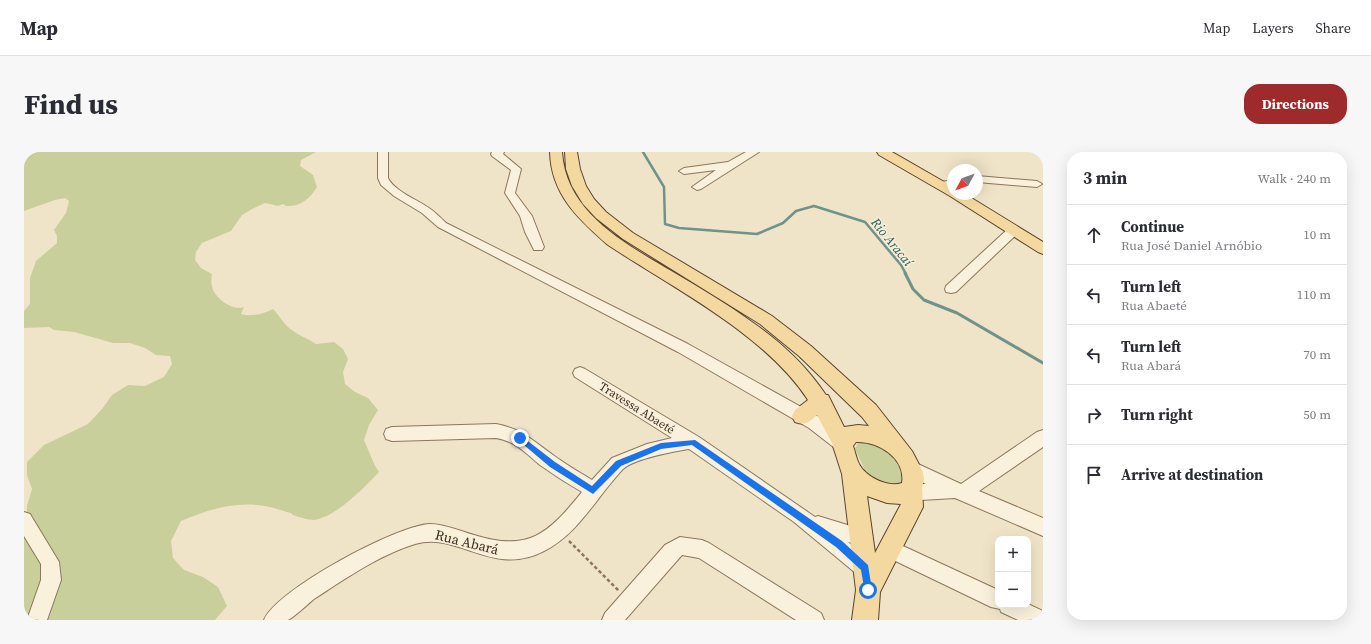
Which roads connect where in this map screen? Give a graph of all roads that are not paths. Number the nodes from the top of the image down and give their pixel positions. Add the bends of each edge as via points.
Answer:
1 (383, 152) edge
2 (499, 152) edge
3 (556, 152) edge
4 (571, 152) edge
5 (754, 152) edge
6 (885, 153) edge
7 (730, 165) junction
8 (706, 168) junction
9 (684, 171) dead end
10 (715, 176) junction
11 (983, 179) edge
12 (947, 184) edge
13 (1037, 184) dead end
14 (697, 187) dead end
15 (965, 200) edge
16 (1014, 230) junction
17 (538, 247) dead end
18 (1043, 249) edge
19 (951, 289) dead end
20 (580, 373) dead end
21 (821, 402) junction
22 (802, 416) junction
23 (392, 434) dead end
24 (1043, 437) edge
25 (693, 442) junction
26 (842, 445) junction
27 (899, 448) junction
28 (853, 474) junction
29 (912, 482) junction
30 (593, 490) junction
31 (959, 492) junction
32 (24, 520) edge
33 (806, 520) junction
34 (1043, 527) edge
35 (861, 537) junction
36 (890, 549) junction
37 (867, 579) junction
38 (995, 599) edge
39 (1014, 608) edge
40 (612, 618) edge
41 (37, 620) edge
42 (274, 620) edge
43 (814, 620) edge
44 (865, 620) edge
45 (1040, 620) edge

1 - 22 street via 385,183 442,225 683,348
2 - 17 street via 496,154 516,169 510,193 526,216
3 - 21 main road via 564,188 574,204 594,226 613,242 752,330 786,359
4 - 27 main road via 579,186 601,215 628,236 766,320 805,351 869,411
5 - 7 street
6 - 12 main road
7 - 8 street
7 - 10 street
8 - 9 street
8 - 10 street
10 - 14 street
11 - 13 street
15 - 16 main road
16 - 18 main road
16 - 19 street
20 - 25 street, Travessa Abaeté
21 - 22 main road
21 - 26 main road
22 - 26 street
23 - 30 street via 507,432 520,438 552,464
24 - 31 street
25 - 30 street, Rua Abará via 661,446 618,463
25 - 33 street, Travessa Abaeté
26 - 27 main road via 850,434 864,433 880,436
26 - 28 main road
27 - 29 main road
28 - 29 main road via 869,486 887,493 896,494
28 - 35 main road
29 - 31 street via 922,492
29 - 36 main road via 912,507
30 - 42 street, Rua Abará via 559,530 546,542 534,548 499,551 429,532 414,536 347,568 301,597
31 - 34 street
32 - 41 street via 50,562 51,580
33 - 35 street
33 - 37 street, Travessa Abaeté via 839,544
35 - 37 main road
36 - 37 main road
36 - 38 street
37 - 44 main road
39 - 45 street
40 - 43 street via 672,551 680,546 689,546 702,549

